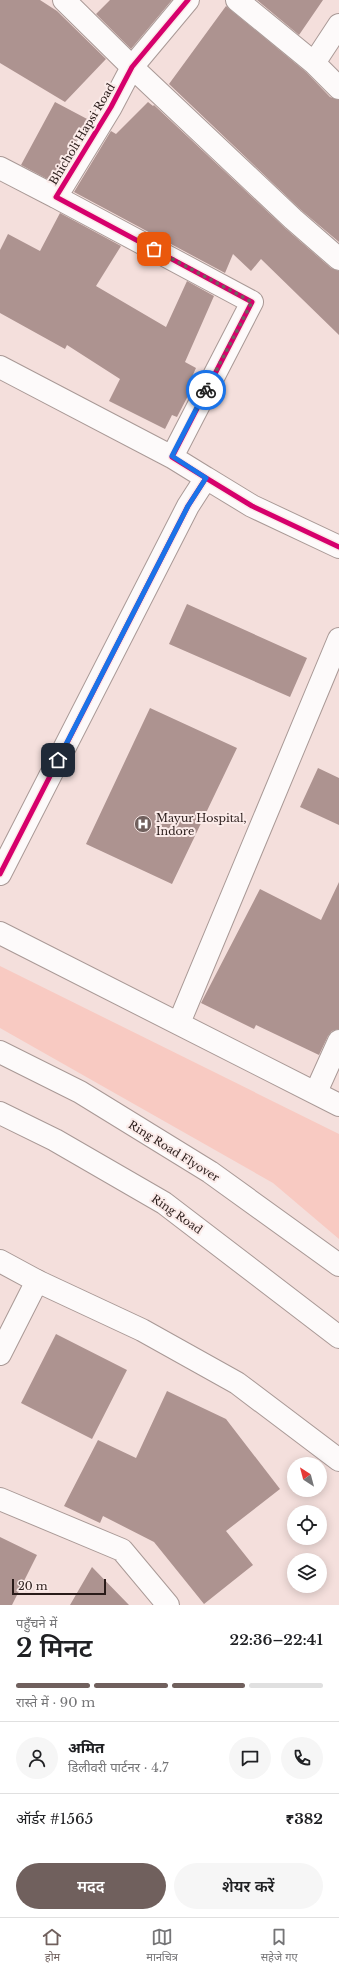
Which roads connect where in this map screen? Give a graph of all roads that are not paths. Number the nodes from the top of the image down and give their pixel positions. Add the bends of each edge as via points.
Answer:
1 (64, 0) edge
2 (188, 0) edge
3 (237, 0) edge
4 (339, 25) edge
5 (314, 63) junction
6 (132, 67) junction
7 (339, 88) edge
8 (0, 168) edge
9 (56, 197) junction
10 (339, 259) edge
11 (0, 367) edge
12 (172, 456) junction
13 (206, 478) junction
14 (339, 547) edge
15 (339, 639) edge
16 (0, 874) edge
17 (0, 933) edge
18 (179, 1023) junction
19 (339, 1041) edge
20 (0, 1052) edge
21 (316, 1092) junction
22 (339, 1105) edge
23 (0, 1113) edge
24 (0, 1261) edge
25 (339, 1265) edge
26 (37, 1281) junction
27 (339, 1337) edge
28 (0, 1354) edge
29 (339, 1460) edge
30 (0, 1499) edge
31 (168, 1605) edge

1 - 6 street
2 - 6 street, Bhicholi Hapsi Road
3 - 5 street
4 - 5 street
5 - 7 street
6 - 9 street, Bhicholi Hapsi Road via 111,107
6 - 10 street
8 - 9 street
9 - 12 street, Bhicholi Hapsi Road via 252,302
11 - 12 street
12 - 13 street
13 - 14 street via 252,506
13 - 16 street via 188,506
15 - 18 street
17 - 18 street
18 - 21 street
19 - 21 street
20 - 25 street, Ring Road Flyover via 80,1092 210,1172
21 - 22 street
23 - 27 street, Ring Road via 55,1140 164,1203
24 - 26 street
26 - 28 street
26 - 29 street via 142,1330 237,1382
30 - 31 street via 122,1550

